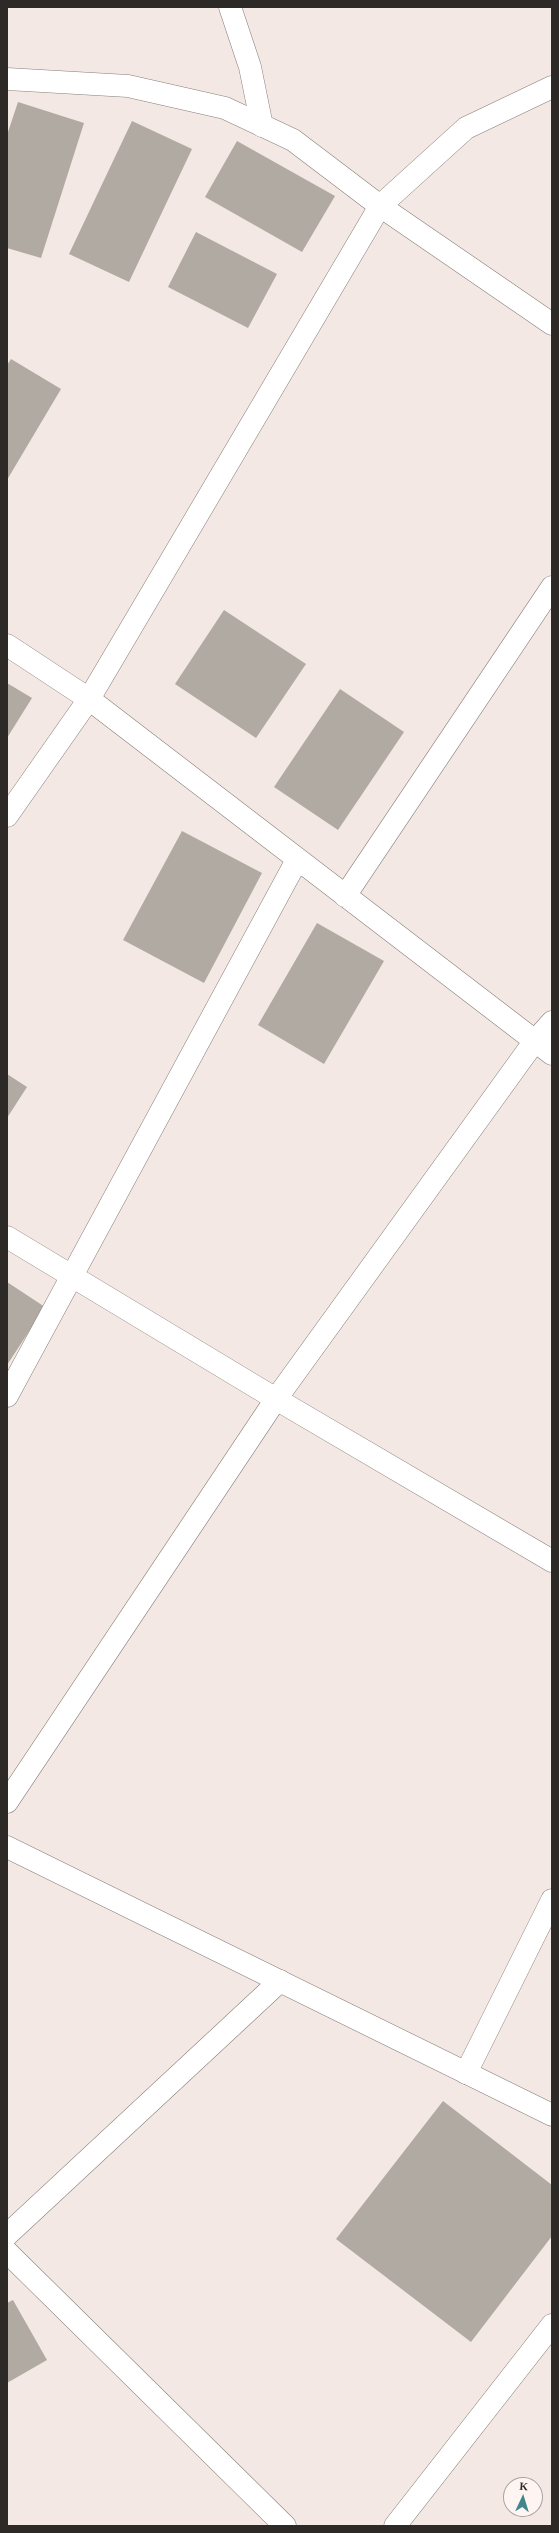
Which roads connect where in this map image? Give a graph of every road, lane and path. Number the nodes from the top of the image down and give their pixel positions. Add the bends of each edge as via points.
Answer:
1 (230, 7) edge
2 (7, 79) edge
3 (552, 87) edge
4 (262, 126) junction
5 (380, 206) junction
6 (552, 324) edge
7 (552, 587) edge
8 (7, 645) edge
9 (89, 699) junction
10 (7, 816) edge
11 (297, 860) junction
12 (344, 896) junction
13 (552, 1022) edge
14 (534, 1042) junction
15 (552, 1054) edge
16 (7, 1237) edge
17 (73, 1276) junction
18 (7, 1396) edge
19 (276, 1399) junction
20 (552, 1561) edge
21 (7, 1802) edge
22 (7, 1847) edge
23 (552, 1900) edge
24 (280, 1981) junction
25 (466, 2073) junction
26 (552, 2115) edge
27 (7, 2235) edge
28 (7, 2252) edge
29 (552, 2326) edge
30 (285, 2526) edge
31 (395, 2526) edge

1 - 4 street via 250,67
2 - 4 street via 128,86 225,108
3 - 5 street via 466,128
4 - 5 street via 293,140
5 - 6 street
5 - 9 street
7 - 12 street
8 - 9 street
9 - 10 street
9 - 11 street
11 - 12 street
11 - 17 street
12 - 14 street
13 - 14 street
14 - 15 street
14 - 19 street
16 - 17 street
17 - 18 street
17 - 19 street
19 - 20 street
19 - 21 street
22 - 24 street
23 - 25 street
24 - 25 street
24 - 27 street
25 - 26 street
28 - 30 street
29 - 31 street

